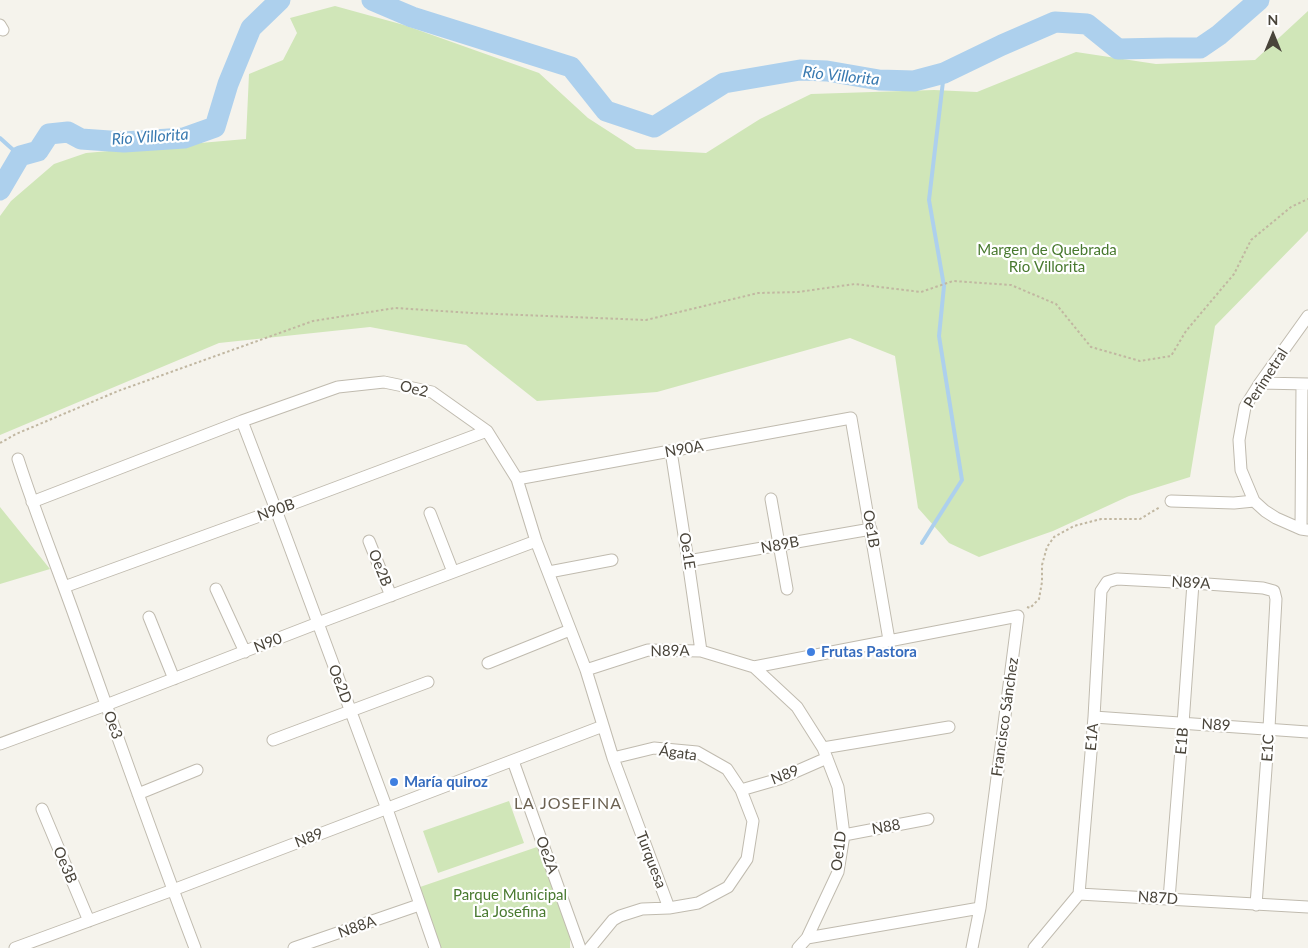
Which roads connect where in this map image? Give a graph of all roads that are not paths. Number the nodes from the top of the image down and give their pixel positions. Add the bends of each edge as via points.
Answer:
1 (1308, 316) edge
2 (1260, 383) junction
3 (1305, 384) edge
4 (851, 418) joint
5 (242, 421) junction
6 (487, 430) junction
7 (670, 452) junction
8 (18, 459) dead end
9 (517, 479) junction
10 (771, 499) dead end
11 (1171, 501) road end
12 (1254, 501) junction
13 (32, 502) junction
14 (276, 510) junction
15 (430, 513) dead end
16 (871, 529) junction
17 (1304, 530) edge
18 (370, 540) dead end
19 (536, 541) junction
20 (780, 545) junction
21 (612, 560) dead end
22 (688, 561) junction
23 (454, 572) junction
24 (549, 572) junction
25 (1107, 582) joint
26 (1193, 583) junction
27 (64, 587) junction
28 (216, 589) dead end
29 (787, 589) dead end
30 (1274, 591) joint
31 (391, 596) junction
32 (150, 617) dead end
33 (318, 623) junction
34 (570, 630) junction
35 (889, 640) junction
36 (701, 651) junction
37 (245, 652) junction
38 (488, 663) dead end
39 (754, 667) junction
40 (586, 670) junction
41 (174, 679) junction
42 (428, 682) dead end
43 (106, 705) junction
44 (351, 711) junction
45 (1094, 717) junction
46 (1183, 724) junction
47 (603, 726) junction
48 (949, 727) dead end
49 (1269, 728) junction
50 (1308, 732) edge
51 (273, 740) dead end
52 (0, 744) edge
53 (825, 753) junction
54 (613, 758) junction
55 (513, 761) junction
56 (197, 770) dead end
57 (741, 790) junction
58 (138, 794) junction
59 (42, 809) dead end
60 (387, 809) junction
61 (928, 819) dead end
62 (844, 835) junction
63 (173, 890) junction
64 (1079, 894) junction
65 (1169, 899) junction
66 (420, 905) junction
67 (1256, 905) junction
68 (1308, 907) edge
69 (669, 908) junction
70 (980, 908) junction
71 (89, 921) junction
72 (807, 938) junction
73 (15, 948) edge
74 (195, 948) edge
75 (294, 948) edge
76 (435, 948) edge
77 (580, 948) edge
78 (590, 948) edge
79 (798, 948) edge
80 (972, 948) edge
81 (1034, 948) edge

1 - 2 street, Perimetral
2 - 3 street
2 - 12 street, Perimetral via 1245,407 1239,440 1242,470
3 - 17 street
4 - 7 street, N90A
4 - 16 street, Oe1B
5 - 6 street, Oe2 via 338,387 384,382 432,392
5 - 13 street, Oe2
5 - 14 street, Oe2D
6 - 9 street, Oe2
6 - 14 street, N90B
7 - 9 street, N90A
7 - 22 street, Oe1E
8 - 13 street, Oe3
9 - 19 street, Oe2
10 - 20 street
11 - 12 street
12 - 17 street via 1276,518
13 - 27 street, Oe3
14 - 27 street, N90B
14 - 33 street, Oe2D
15 - 23 street
16 - 20 street, N89B
16 - 35 street, Oe1B
18 - 31 street, Oe2B
19 - 23 street, N90
19 - 24 street, Oe2
20 - 22 street, N89B
20 - 29 street
21 - 24 street
22 - 36 street, Oe1E
23 - 31 street, N90
24 - 34 street, Oe2
25 - 26 street, N89A via 1117,579
25 - 45 street, E1A via 1101,591
26 - 30 street, N89A
26 - 46 street, E1B
27 - 43 street, Oe3
28 - 37 street
30 - 49 street, E1C
31 - 33 street, N90
32 - 41 street
33 - 37 street, N90
33 - 44 street, Oe2D
34 - 38 street
34 - 40 street, Oe2
35 - 39 street, N89A
35 - 70 street, Francisco Sánchez via 1018,616
36 - 39 street, N89A
36 - 40 street, N89A via 648,650
37 - 41 street, N90
39 - 53 street, N89A via 797,707
40 - 47 street, Oe2
41 - 43 street, N90
42 - 44 street
43 - 52 street, N90
43 - 58 street, Oe3
44 - 51 street
44 - 60 street, Oe2D
45 - 46 street, N89
45 - 64 street, E1A
46 - 49 street, N89
46 - 65 street, E1B
47 - 54 street, Turquesa
47 - 55 street, N89
48 - 53 street, N89
49 - 50 street, N89
49 - 67 street, E1C
53 - 57 street, N89 via 779,779
53 - 62 street, Oe1D via 838,787
54 - 57 street, Ágata via 654,748 697,752 727,769
54 - 69 street, Turquesa
55 - 60 street, N89
55 - 77 street, Oe2A
56 - 58 street
57 - 69 street, Ágata via 753,821 746,859 728,887 698,904
58 - 63 street, Oe3
59 - 71 street, Oe3B
60 - 63 street, N89
60 - 66 street, Oe2D
61 - 62 street, N88
62 - 72 street, Oe1D via 838,872
63 - 71 street, N89
63 - 74 street, Oe3
64 - 65 street, N87D
64 - 81 street
65 - 67 street, N87D
66 - 75 street, N88A
66 - 76 street, Oe2D
67 - 68 street, N87D
69 - 78 street via 642,908 620,916
70 - 72 street
70 - 80 street, Francisco Sánchez
71 - 73 street, N89
72 - 79 street, Oe1D

